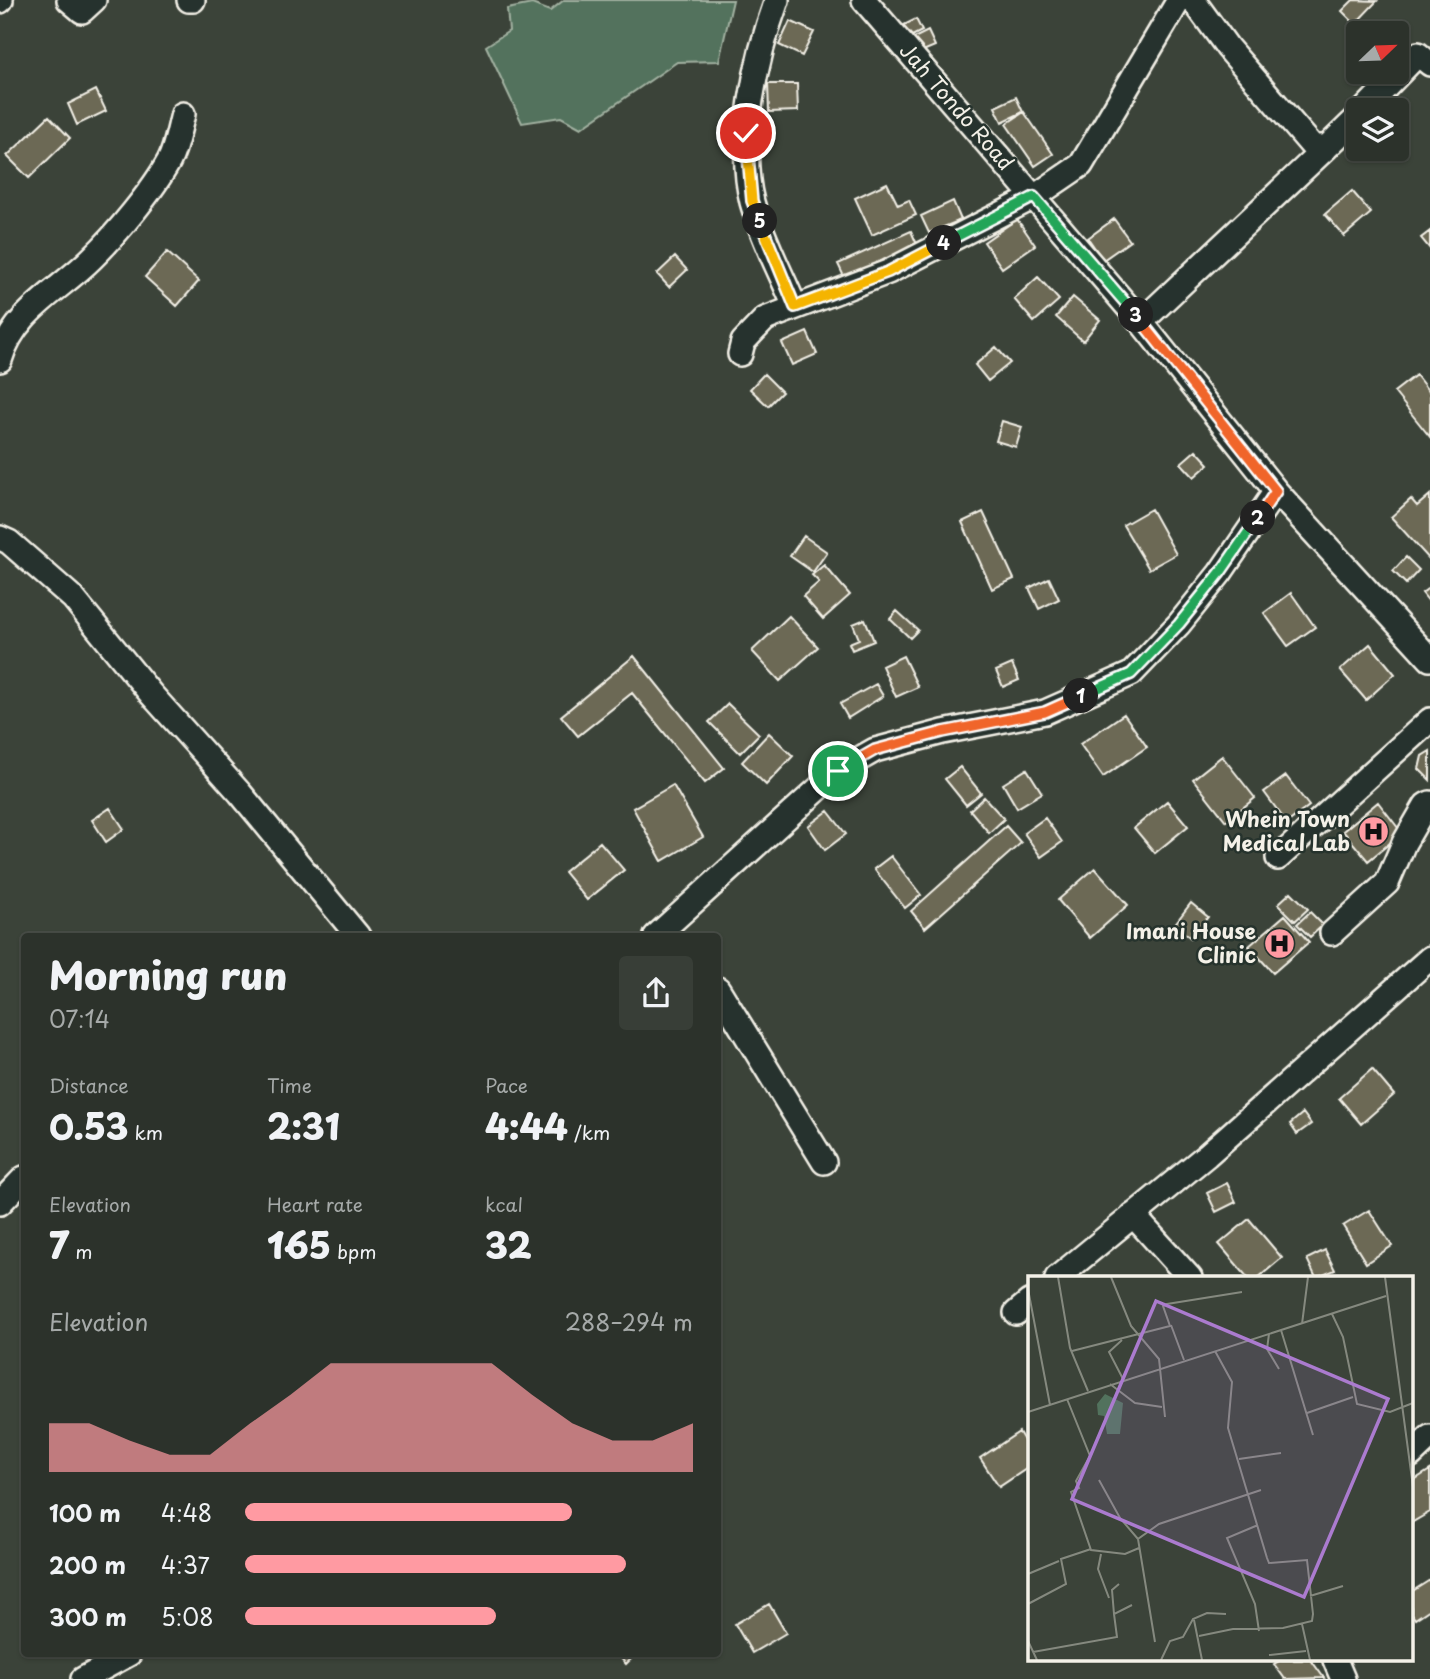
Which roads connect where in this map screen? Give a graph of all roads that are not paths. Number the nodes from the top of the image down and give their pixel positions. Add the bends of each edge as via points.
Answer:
1 (69, 0) edge
2 (94, 0) edge
3 (777, 0) edge
4 (864, 0) edge
5 (1179, 0) edge
6 (1193, 0) edge
7 (1430, 64) edge
8 (1376, 98) edge
9 (183, 114) dead end
10 (1346, 129) edge
11 (1327, 147) junction
12 (1034, 197) junction
13 (795, 307) junction
14 (1141, 322) junction
15 (740, 354) dead end
16 (0, 360) edge
17 (1276, 491) junction
18 (0, 538) edge
19 (1430, 659) edge
20 (1430, 720) edge
21 (1430, 803) edge
22 (1278, 858) dead end
23 (680, 928) edge
24 (356, 933) edge
25 (1332, 933) dead end
26 (1430, 958) edge
27 (721, 994) edge
28 (824, 1162) dead end
29 (21, 1181) edge
30 (0, 1203) edge
31 (1133, 1214) junction
32 (1059, 1276) edge
33 (1188, 1276) edge
34 (1430, 1437) edge
35 (1412, 1454) edge
36 (123, 1657) edge
37 (1336, 1662) edge
38 (83, 1679) edge
39 (1343, 1679) edge

1 - 2 street via 82,12
3 - 13 street via 746,133 752,201
4 - 12 street, Jah Tondo Road
5 - 12 street via 1081,165
6 - 11 street via 1313,147
7 - 8 street via 1418,54
9 - 16 street via 170,160 92,259 34,307 6,338
10 - 11 street
11 - 14 street
12 - 13 street via 888,272
12 - 14 street, Jah Tondo Road
13 - 15 street via 765,319 743,342
14 - 17 street, Jah Tondo Road
17 - 19 street, Jah Tondo Road
17 - 23 street via 1220,573 1131,674 1045,712 875,750 838,771
18 - 24 street via 73,598
20 - 22 street
21 - 25 street via 1404,843 1387,883
26 - 31 street via 1207,1155
27 - 28 street
29 - 30 street
31 - 32 street
31 - 33 street
34 - 35 street
36 - 38 street
37 - 39 street

